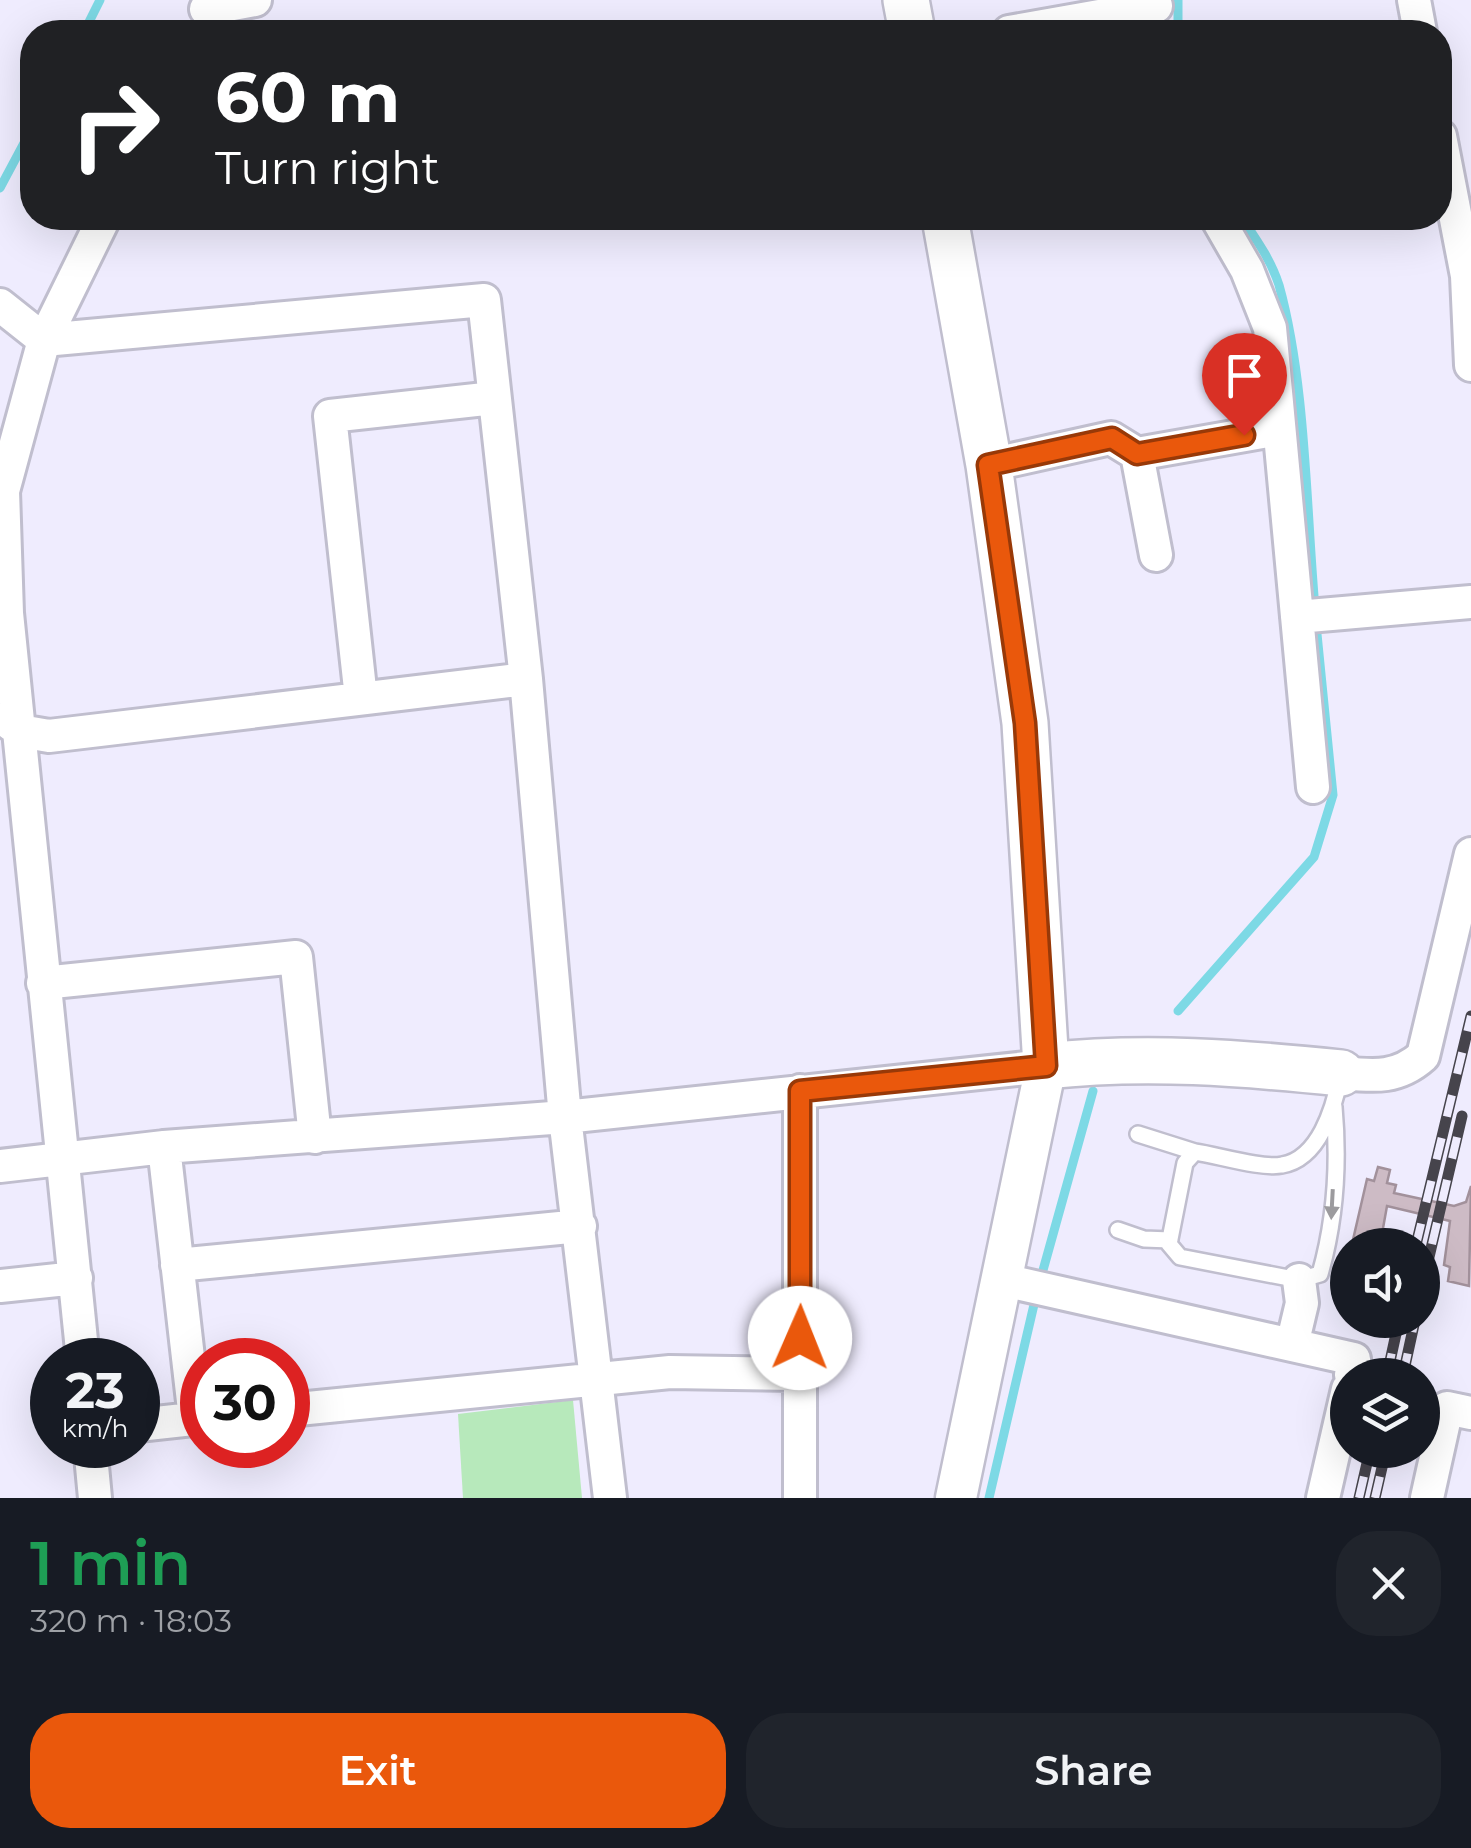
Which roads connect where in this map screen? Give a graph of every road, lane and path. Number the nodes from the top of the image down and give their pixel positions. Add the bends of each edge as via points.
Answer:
1 (255, 0) edge
2 (1157, 13) edge
3 (204, 14) edge
4 (1102, 20) edge
5 (1452, 198) edge
6 (98, 230) edge
7 (947, 230) edge
8 (1225, 230) edge
9 (0, 305) edge
10 (44, 340) junction
11 (1471, 365) edge
12 (494, 398) junction
13 (1279, 429) junction
14 (1137, 454) junction
15 (988, 465) junction
16 (1156, 556) dead end
17 (1471, 602) edge
18 (1297, 617) junction
19 (526, 679) junction
20 (361, 698) junction
21 (10, 724) edge
22 (1313, 787) dead end
23 (1471, 854) edge
24 (43, 982) junction
25 (1046, 1066) junction
26 (1338, 1090) junction
27 (800, 1091) junction
28 (566, 1117) junction
29 (1138, 1134) dead end
30 (315, 1137) junction
31 (164, 1147) junction
32 (1195, 1152) junction
33 (60, 1161) junction
34 (0, 1166) edge
35 (580, 1226) junction
36 (1118, 1230) dead end
37 (1170, 1240) junction
38 (177, 1265) junction
39 (76, 1278) junction
40 (1298, 1280) junction
41 (1012, 1282) junction
42 (0, 1286) edge
43 (81, 1338) edge
44 (187, 1338) edge
45 (1292, 1345) junction
46 (1350, 1358) edge
47 (800, 1374) junction
48 (598, 1380) junction
49 (310, 1408) edge
50 (1471, 1413) edge
51 (1330, 1467) edge
52 (92, 1468) edge
53 (95, 1498) edge
54 (610, 1498) edge
55 (800, 1498) edge
56 (956, 1498) edge
57 (1323, 1498) edge
58 (1427, 1498) edge

1 - 3 street
2 - 4 street
5 - 11 street via 1467,276
6 - 10 street
7 - 15 main road
8 - 13 street via 1270,328
9 - 10 street
10 - 12 street via 484,300
10 - 21 street via 3,491
12 - 19 street
12 - 20 street via 330,416
13 - 14 street
13 - 18 street
14 - 15 street via 1112,438
14 - 16 street
15 - 25 main road via 1025,723
17 - 18 street
18 - 22 street
19 - 20 street
19 - 28 street
20 - 21 street via 48,736
21 - 24 street
23 - 26 street via 1423,1056 1405,1071
24 - 30 street via 296,958
24 - 33 street
25 - 26 main road via 1206,1060
25 - 27 street
25 - 41 street
26 - 32 lane via 1305,1155 1281,1166
26 -> 40 lane via 1332,1232 1320,1274
27 - 28 street
27 - 47 street
28 - 30 street
28 - 35 street
29 - 32 lane
30 - 31 street
31 - 33 street
31 - 38 street
32 - 37 lane via 1186,1163
33 - 34 street
33 - 39 street
35 - 38 street
35 - 48 street
36 - 37 lane
37 - 40 lane via 1180,1257
38 - 44 street
39 - 42 street
39 - 43 street
40 - 45 street via 1302,1303
41 - 45 street
41 - 56 street
45 - 46 street
47 - 48 street via 670,1372
47 - 55 street
48 - 49 street
48 - 54 street
50 - 58 street via 1447,1408
51 - 57 street
52 - 53 street

